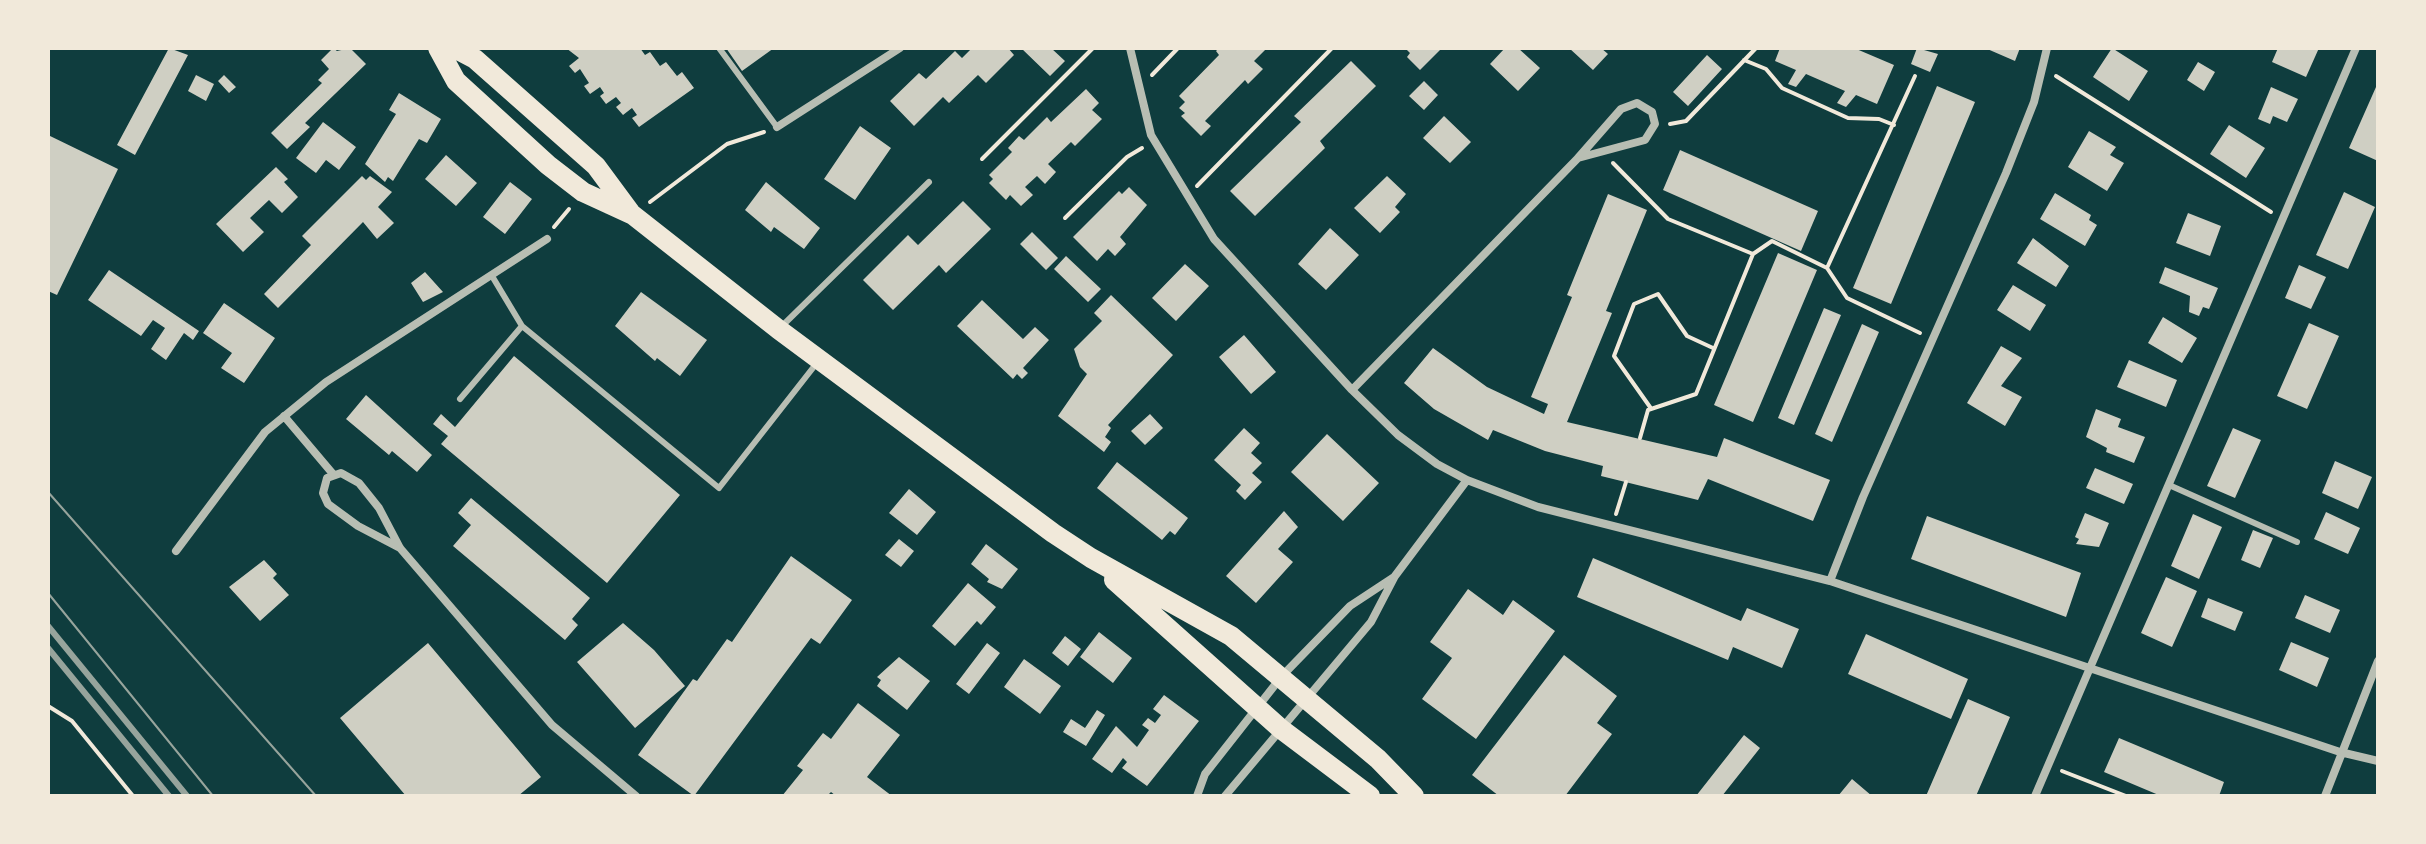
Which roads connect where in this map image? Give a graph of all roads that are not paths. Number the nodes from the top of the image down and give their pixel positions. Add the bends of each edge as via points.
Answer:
1 (438, 48) edge
2 (454, 48) edge
3 (719, 48) edge
4 (900, 48) edge
5 (1130, 48) edge
6 (2047, 48) edge
7 (2356, 48) edge
8 (777, 127) joint
9 (1578, 158) junction
10 (929, 182) dead end
11 (633, 215) junction
12 (547, 239) road end
13 (492, 276) junction
14 (522, 326) junction
15 (778, 329) junction
16 (819, 359) junction
17 (1352, 390) junction
18 (460, 399) dead end
19 (284, 416) junction
20 (333, 474) junction
21 (1467, 480) junction
22 (2169, 485) junction
23 (2297, 542) dead end
24 (400, 548) junction
25 (176, 551) dead end
26 (1091, 558) junction
27 (1395, 576) junction
28 (1830, 581) junction
29 (2378, 661) edge
30 (2090, 668) junction
31 (1282, 676) junction
32 (1308, 698) junction
33 (1256, 707) junction
34 (1281, 729) junction
35 (2340, 752) junction
36 (2378, 761) edge
37 (636, 796) edge
38 (1197, 796) edge
39 (1225, 796) edge
40 (1370, 796) edge
41 (1414, 796) edge
42 (2035, 796) edge
43 (2325, 796) edge

1 - 11 main road via 465,90 521,143 583,192
2 - 11 main road via 475,59 596,166
3 - 8 lane
4 - 8 street
5 - 17 street via 1154,140 1214,239
6 - 28 street via 2011,160
7 - 22 street
9 - 9 street via 1614,115 1632,103 1649,108 1654,127 1640,143
9 - 17 street
10 - 15 lane
11 - 15 main road
12 - 13 street
13 - 14 lane
13 - 19 street via 326,382
14 - 16 lane via 719,488
14 - 18 lane
15 - 16 main road
16 - 26 main road
17 - 21 street via 1407,442
19 - 20 street
19 - 25 street via 265,432
20 - 24 street via 349,475 370,494
20 - 24 street via 324,486 328,504
21 - 27 street
21 - 28 street via 1538,507
22 - 23 lane
22 - 30 street
24 - 37 street via 552,725
26 - 31 main road via 1231,636
26 - 33 main road
27 - 31 street via 1350,606
27 - 32 street via 1371,622
28 - 30 street
29 - 35 street
30 - 35 street
30 - 42 street
31 - 32 main road
31 - 33 street
32 - 34 street
32 - 41 main road
33 - 34 main road
33 - 38 street via 1205,774
34 - 39 street
34 - 40 main road
35 - 36 street
35 - 43 street

